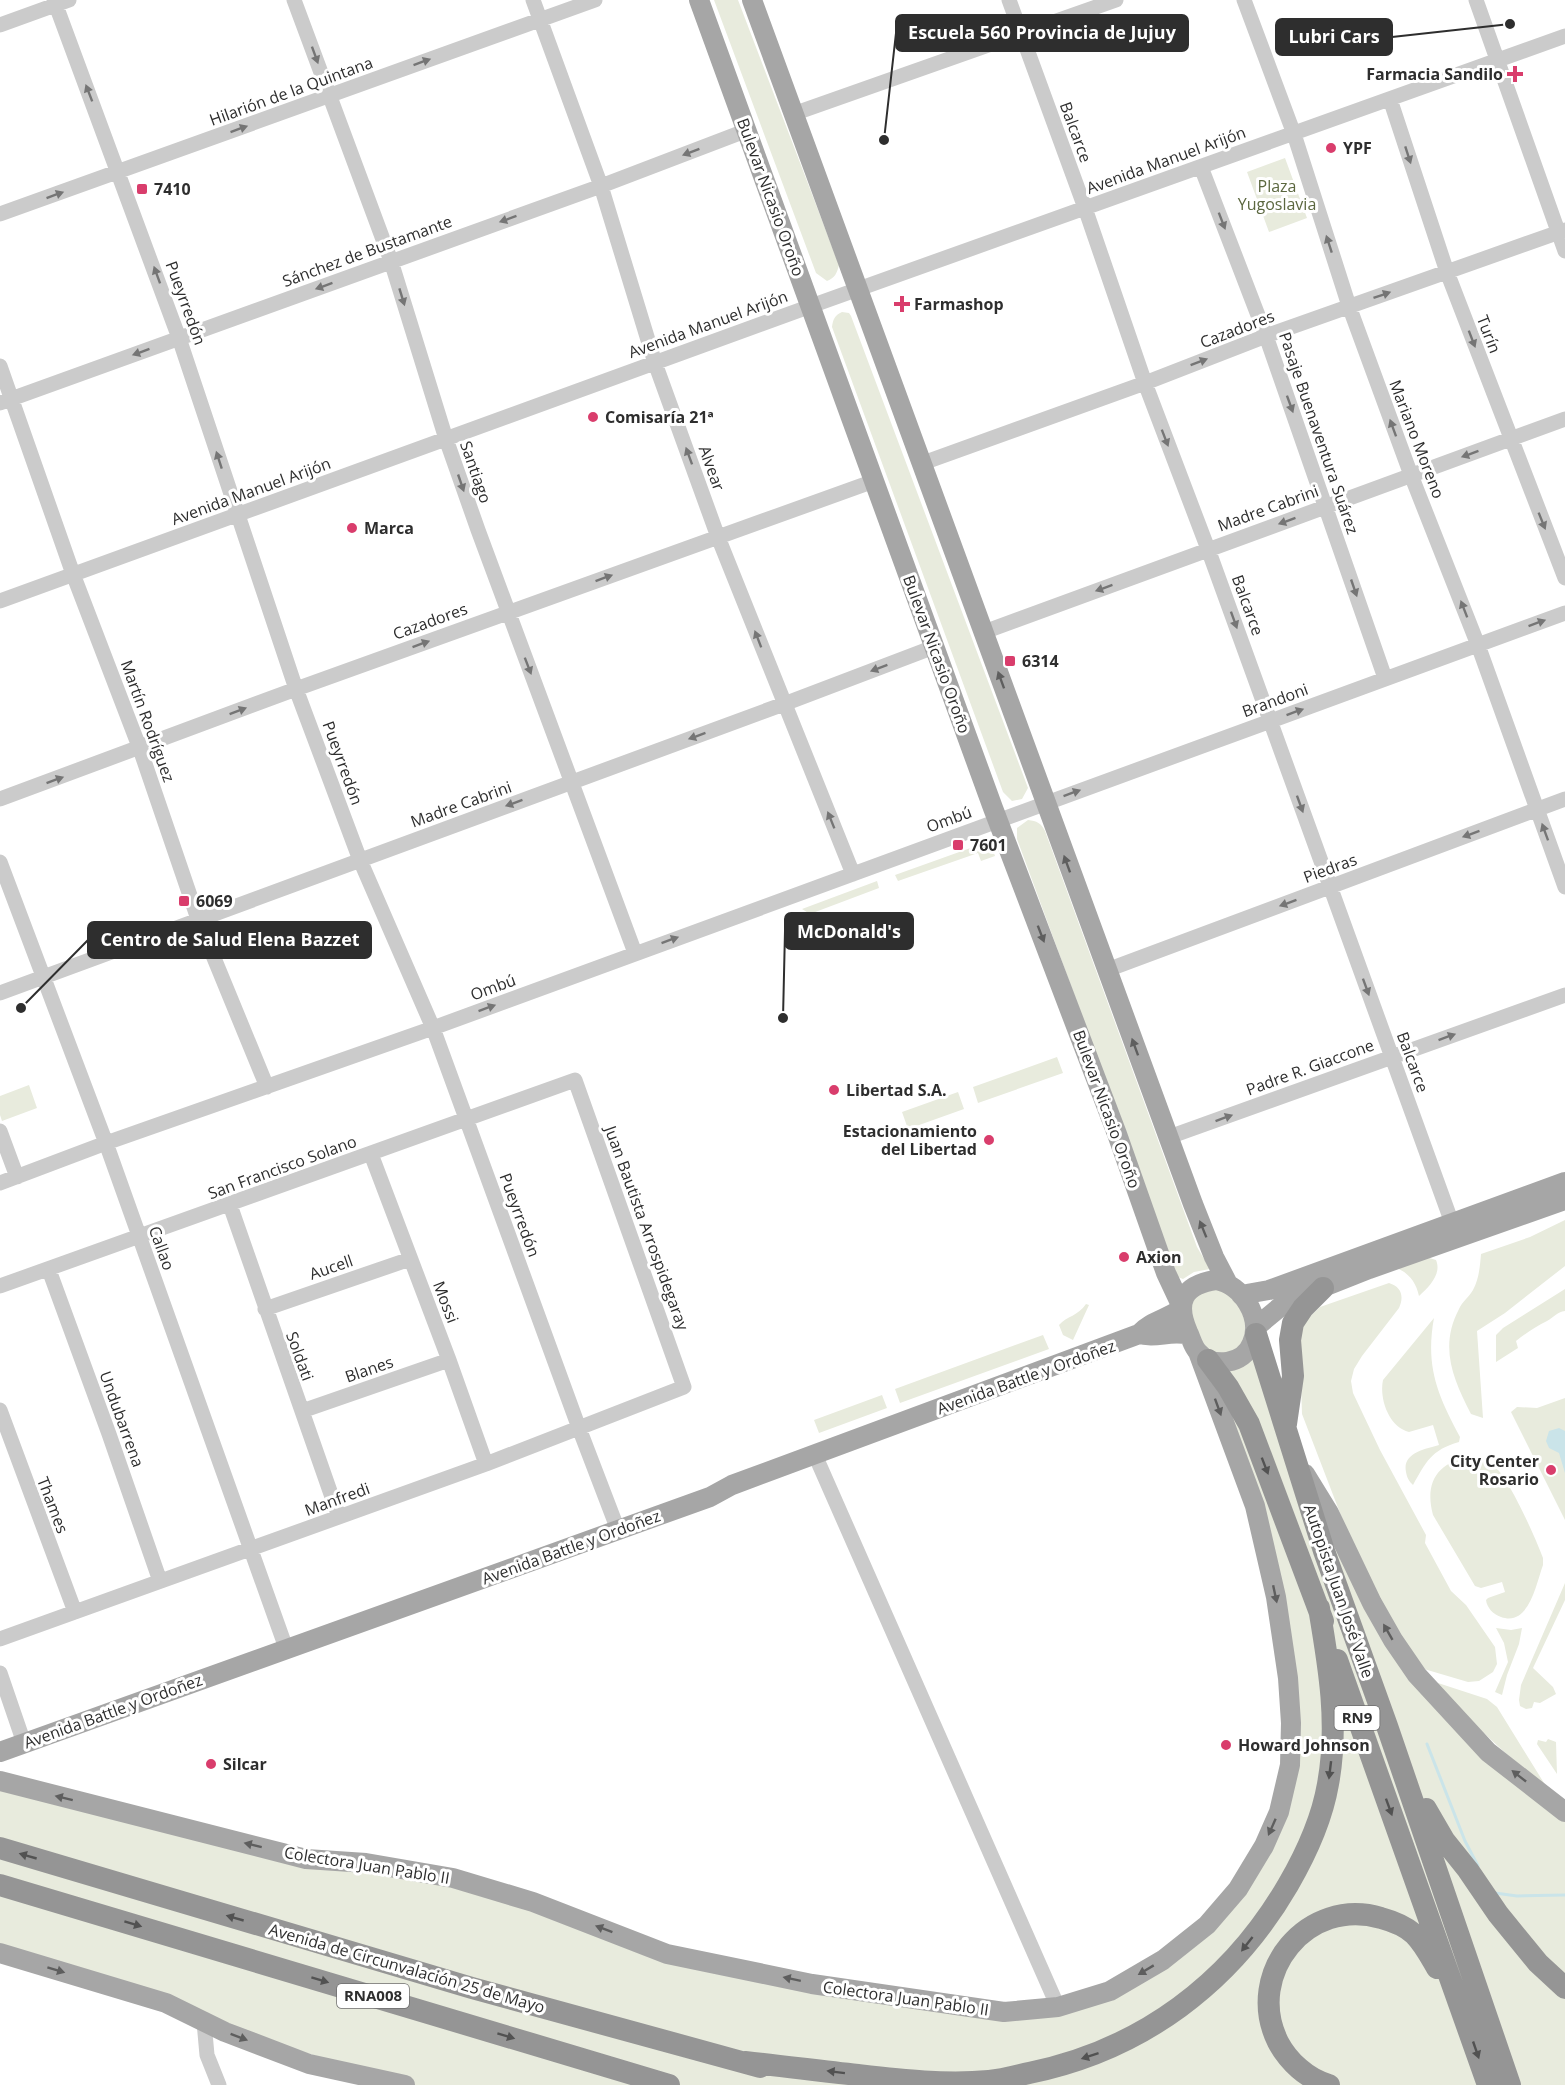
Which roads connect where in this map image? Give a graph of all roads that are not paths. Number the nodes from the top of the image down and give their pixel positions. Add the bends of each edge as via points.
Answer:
1 (294, 0) edge
2 (533, 0) edge
3 (595, 0) edge
4 (699, 0) edge
5 (752, 0) edge
6 (1009, 0) edge
7 (1116, 0) edge
8 (1244, 0) edge
9 (1476, 0) edge
10 (59, 2) edge
11 (540, 20) junction
12 (0, 25) edge
13 (1022, 34) junction
14 (1565, 36) edge
15 (1498, 61) junction
16 (330, 96) junction
17 (1390, 99) junction
18 (793, 114) junction
19 (746, 131) junction
20 (1294, 134) junction
21 (1201, 167) junction
22 (119, 172) junction
23 (601, 186) junction
24 (1085, 208) junction
25 (0, 214) edge
26 (1562, 231) edge
27 (1565, 251) edge
28 (391, 261) junction
29 (1446, 272) junction
30 (857, 290) junction
31 (811, 306) junction
32 (1349, 306) junction
33 (1266, 336) junction
34 (179, 338) junction
35 (655, 363) junction
36 (0, 366) edge
37 (1144, 383) junction
38 (6, 401) edge
39 (1565, 419) edge
40 (446, 439) junction
41 (1510, 439) junction
42 (923, 464) junction
43 (1411, 475) junction
44 (874, 481) junction
45 (1327, 506) junction
46 (238, 516) junction
47 (718, 537) junction
48 (1208, 549) junction
49 (73, 574) junction
50 (1565, 578) edge
51 (0, 601) edge
52 (507, 613) junction
53 (1565, 613) edge
54 (984, 632) junction
55 (1478, 645) junction
56 (934, 647) junction
57 (1385, 678) junction
58 (296, 689) junction
59 (784, 704) junction
60 (1270, 720) junction
61 (140, 749) junction
62 (572, 782) junction
63 (1565, 799) edge
64 (0, 800) edge
65 (1045, 803) junction
66 (1537, 810) junction
67 (998, 820) junction
68 (360, 860) junction
69 (0, 862) edge
70 (853, 874) junction
71 (1330, 887) junction
72 (1565, 887) edge
73 (198, 919) junction
74 (635, 953) junction
75 (1107, 970) junction
76 (42, 977) junction
77 (0, 993) edge
78 (1565, 995) edge
79 (433, 1028) junction
80 (1392, 1057) junction
81 (575, 1080) joint
82 (267, 1087) junction
83 (466, 1120) junction
84 (0, 1131) edge
85 (1168, 1137) junction
86 (106, 1143) junction
87 (371, 1154) junction
88 (17, 1177) junction
89 (1565, 1182) edge
90 (0, 1183) edge
91 (1565, 1200) edge
92 (230, 1205) junction
93 (1452, 1223) junction
94 (139, 1237) junction
95 (410, 1259) junction
96 (49, 1270) junction
97 (0, 1286) edge
98 (1323, 1288) junction
99 (1234, 1289) junction
100 (1181, 1307) junction
101 (265, 1309) junction
102 (1256, 1331) junction
103 (1139, 1335) junction
104 (1199, 1349) junction
105 (449, 1360) junction
106 (684, 1387) joint
107 (0, 1410) edge
108 (302, 1411) junction
109 (579, 1428) junction
110 (1285, 1428) junction
111 (1292, 1454) junction
112 (815, 1455) junction
113 (486, 1464) junction
114 (339, 1517) junction
115 (618, 1530) junction
116 (251, 1549) junction
117 (160, 1581) junction
118 (1319, 1608) junction
119 (75, 1612) junction
120 (0, 1639) edge
121 (286, 1648) junction
122 (0, 1673) edge
123 (1387, 1726) junction
124 (24, 1743) junction
125 (0, 1752) edge
126 (0, 1781) edge
127 (1565, 1812) edge
128 (0, 1848) edge
129 (0, 1885) edge
130 (0, 1953) edge
131 (1565, 1988) edge
132 (1058, 2007) junction
133 (204, 2022) junction
134 (1467, 2024) junction
135 (745, 2062) junction
136 (219, 2085) edge
137 (405, 2085) edge
138 (669, 2085) edge
139 (815, 2085) edge
140 (1329, 2085) edge
141 (1488, 2085) edge
142 (1510, 2085) edge

1 -> 16 street, Santiago
2 - 11 street, Alvear
3 - 11 street, Hilarión de la Quintana
4 - 19 main road, Bulevar Nicasio Oroño
5 - 18 main road
6 - 13 street, Balcarce
7 - 13 street
8 - 20 street, Mariano Moreno
9 - 15 street
10 - 12 street
22 -> 10 street, Pueyrredón
16 -> 11 street, Hilarión de la Quintana
11 - 23 street, Alvear
13 - 18 street
13 - 24 street, Balcarce
14 - 15 street, Avenida Manuel Arijón
15 - 17 street, Avenida Manuel Arijón
15 - 26 street
22 -> 16 street, Hilarión de la Quintana
16 - 28 street, Santiago
17 - 20 street, Avenida Manuel Arijón
17 -> 29 street, Turín
18 - 30 main road
19 -> 23 street, Sánchez de Bustamante
19 - 31 main road, Bulevar Nicasio Oroño
20 - 21 street, Avenida Manuel Arijón
32 -> 20 street, Mariano Moreno
21 - 24 street, Avenida Manuel Arijón
21 -> 33 street, Pasaje Buenaventura Suárez
25 -> 22 street, Hilarión de la Quintana
34 -> 22 street, Pueyrredón
23 -> 28 street, Sánchez de Bustamante
23 - 35 street, Alvear
24 - 30 street, Avenida Manuel Arijón
24 - 37 street, Balcarce
26 - 27 street
26 - 29 street, Cazadores
28 -> 34 street, Sánchez de Bustamante
28 -> 40 street, Santiago
32 -> 29 street, Cazadores
29 -> 41 street, Turín
30 - 31 street, Avenida Manuel Arijón
30 - 42 main road
31 - 35 street, Avenida Manuel Arijón
31 - 44 main road, Bulevar Nicasio Oroño
32 - 33 street, Cazadores
43 -> 32 street, Mariano Moreno
37 -> 33 street, Cazadores
33 -> 45 street, Pasaje Buenaventura Suárez
34 -> 38 street, Sánchez de Bustamante
46 -> 34 street, Pueyrredón
35 - 40 street, Avenida Manuel Arijón
47 -> 35 street, Alvear
36 - 38 street, Martín Rodríguez
37 - 42 street, Cazadores
37 -> 48 street, Balcarce
38 - 49 street, Martín Rodríguez
39 - 41 street, Madre Cabrini
40 - 46 street, Avenida Manuel Arijón
40 -> 52 street, Santiago
41 -> 43 street, Madre Cabrini
41 -> 50 street, Turín
42 - 54 main road
43 - 45 street, Madre Cabrini
55 -> 43 street, Mariano Moreno
44 - 47 street, Cazadores
44 - 56 main road, Bulevar Nicasio Oroño
45 -> 48 street, Madre Cabrini
45 -> 57 street, Pasaje Buenaventura Suárez
46 - 49 street, Avenida Manuel Arijón
46 - 58 street, Pueyrredón
52 -> 47 street, Cazadores
59 -> 47 street, Alvear
48 -> 54 street, Madre Cabrini
48 -> 60 street, Balcarce
49 - 51 street, Avenida Manuel Arijón
49 - 61 street, Martín Rodríguez
58 -> 52 street, Cazadores
52 -> 62 street, Santiago
55 -> 53 street, Brandoni
65 -> 54 main road
55 - 57 street, Brandoni
55 - 66 street, Mariano Moreno
56 -> 59 street, Madre Cabrini
56 - 67 main road, Bulevar Nicasio Oroño
60 -> 57 street, Brandoni
61 -> 58 street, Cazadores
58 - 68 street, Pueyrredón
59 -> 62 street, Madre Cabrini
70 -> 59 street, Alvear
65 -> 60 street, Brandoni
60 -> 71 street, Balcarce
64 -> 61 street, Cazadores
61 - 73 street, Martín Rodríguez
62 -> 68 street, Madre Cabrini
62 - 74 street, Santiago
63 - 66 street, Piedras
65 - 67 street, Brandoni
75 -> 65 main road
66 -> 71 street, Piedras
72 -> 66 street, Mariano Moreno
67 - 70 street, Ombú
67 -> 100 main road, Bulevar Nicasio Oroño
68 - 73 street, Madre Cabrini
68 - 79 street, Pueyrredón
69 - 76 street, Callao
74 -> 70 street, Ombú
71 -> 75 street, Piedras
71 -> 80 street, Balcarce
73 - 76 street, Madre Cabrini
73 - 82 street, Martín Rodríguez
79 -> 74 street, Ombú
85 -> 75 main road
76 - 77 street, Madre Cabrini
76 - 86 street, Callao
80 -> 78 street, Padre R. Giaccone
79 - 82 street, Ombú
79 - 83 street, Pueyrredón
85 -> 80 street, Padre R. Giaccone
80 - 93 street, Balcarce
81 - 83 street, San Francisco Solano
81 - 106 street, Juan Bautista Arrospidegaray
82 - 86 street, Ombú
83 - 87 street, San Francisco Solano
83 - 109 street, Pueyrredón
84 - 88 street
99 -> 85 main road via 1193,1204
86 - 88 street, Ombú
86 - 94 street, Callao
87 - 92 street, San Francisco Solano
87 - 95 street, Mossi
88 - 90 street, Ombú
89 - 93 main road
91 - 98 main road
92 - 94 street, San Francisco Solano
92 - 101 street, Soldati
93 - 99 main road via 1269,1290
94 - 96 street, San Francisco Solano
94 - 116 street, Callao
95 - 101 street, Aucell
95 - 105 street, Mossi
96 - 97 street, San Francisco Solano
96 - 117 street, Undubarrena
98 - 102 main road via 1280,1307
98 - 110 highway via 1293,1323 1293,1376
99 - 100 main road via 1216,1280 1202,1282 1190,1289
99 - 102 main road via 1253,1314
100 - 103 main road, Avenida Battle y Ordoñez via 1173,1315 1147,1325
100 - 104 main road
101 - 108 street, Soldati
102 - 104 main road via 1250,1348 1239,1359 1223,1363
102 - 110 highway, Autopista Juan José Valle / RN9
103 - 104 main road, Avenida Battle y Ordoñez via 1151,1338 1178,1332
103 - 112 main road, Avenida Battle y Ordoñez
104 -> 118 highway, Autopista Juan José Valle / RN9 via 1228,1387 1249,1424
104 -> 132 main road, Colectora Juan Pablo II via 1255,1506 1276,1597 1288,1678 1290,1764 1279,1812 1264,1846 1238,1889 1207,1925 1163,1960 1110,1991
105 - 108 street, Blanes
105 - 113 street, Mossi
106 - 109 street, Manfredi
107 - 119 street, Thames
108 - 114 street, Soldati
109 - 113 street, Manfredi
109 - 115 street, Pueyrredón
110 - 111 highway, Autopista Juan José Valle / RN9
111 - 123 highway, Autopista Juan José Valle / RN9
127 -> 111 main road via 1488,1752 1417,1675 1372,1603 1329,1513
112 - 115 main road, Avenida Battle y Ordoñez
112 - 132 street
113 - 114 street, Manfredi
114 - 116 street, Manfredi
115 - 121 main road, Avenida Battle y Ordoñez
116 - 117 street, Manfredi
116 - 121 street, Callao
117 - 119 street, Manfredi
118 -> 134 highway, Autopista Juan José Valle / RN9
118 -> 135 highway via 1331,1680 1334,1737 1328,1785 1315,1830 1271,1914 1240,1953 1202,1990 1159,2022 1106,2050 1051,2069 990,2081 925,2083
119 - 120 street, Manfredi
121 - 124 main road, Avenida Battle y Ordoñez
122 - 124 street
123 - 131 highway via 1444,1840 1538,1963
123 - 142 highway, Autopista Juan José Valle / RN9
124 - 125 main road, Avenida Battle y Ordoñez
132 -> 126 main road, Colectora Juan Pablo II via 1004,2012 812,1984 668,1954 533,1902 453,1878 366,1863 306,1859
135 -> 128 highway, Avenida de Circunvalación 25 de Mayo / RNA008 via 472,1988
129 -> 138 highway, RNA008
130 -> 133 main road via 166,2003
133 - 136 street via 207,2055
133 -> 137 main road via 309,2064
134 - 140 highway via 1426,1949 1413,1933 1372,1915 1349,1913 1319,1921 1290,1943 1272,1972 1268,2012 1284,2054 1300,2070
134 -> 141 highway, Autopista Juan José Valle / RN9
135 - 139 highway, Avenida de Circunvalación 25 de Mayo / RNA008

